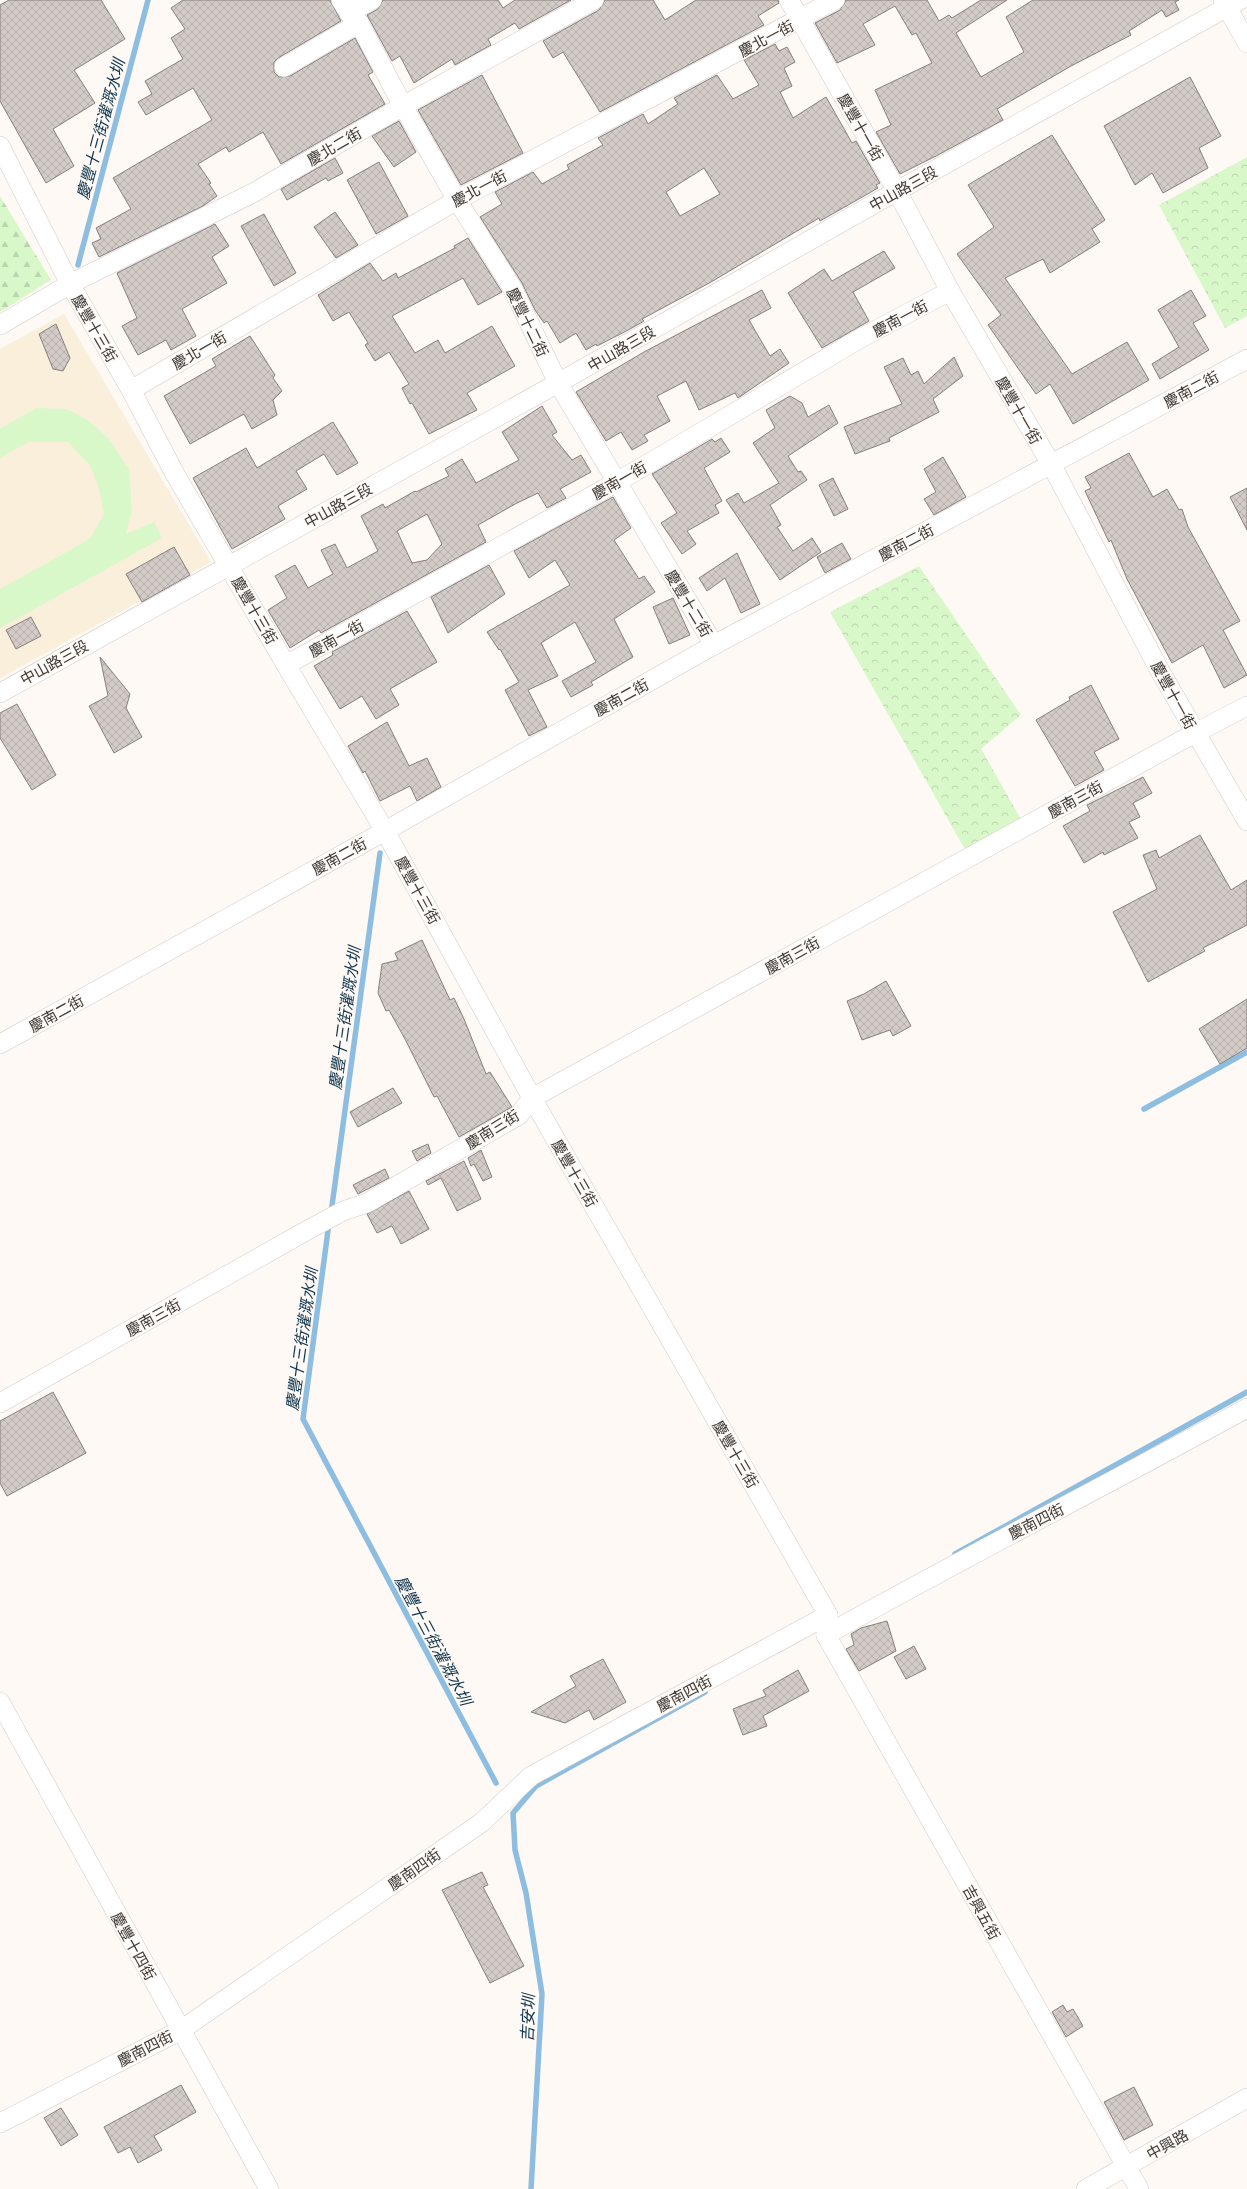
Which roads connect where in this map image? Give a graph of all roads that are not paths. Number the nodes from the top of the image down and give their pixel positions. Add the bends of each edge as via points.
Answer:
1 (372, 0) edge
2 (594, 0) edge
3 (790, 0) edge
4 (835, 0) edge
5 (1230, 2) edge
6 (350, 12) edge
7 (802, 19) junction
8 (1247, 44) edge
9 (284, 67) dead end
10 (403, 106) junction
11 (0, 146) edge
12 (897, 191) junction
13 (457, 200) junction
14 (70, 284) junction
15 (950, 292) junction
16 (0, 325) edge
17 (1247, 359) edge
18 (558, 384) junction
19 (131, 390) junction
20 (1052, 464) junction
21 (617, 482) junction
22 (229, 564) junction
23 (714, 645) junction
24 (286, 665) junction
25 (0, 693) edge
26 (1247, 706) edge
27 (1195, 733) junction
28 (1247, 821) edge
29 (386, 831) junction
30 (0, 1044) edge
31 (532, 1098) junction
32 (0, 1403) edge
33 (1247, 1408) edge
34 (828, 1616) junction
35 (826, 1635) junction
36 (0, 1702) edge
37 (181, 2030) junction
38 (1247, 2098) edge
39 (0, 2123) edge
40 (1126, 2167) junction
41 (269, 2189) edge
42 (1086, 2189) edge
43 (1139, 2189) edge

1 - 6 street
2 - 10 street, 慶北二街
3 - 7 street, 慶豐十一街
4 - 7 street, 慶北一街
5 - 8 street
5 - 12 street, 中山路三段
6 - 9 street
6 - 10 street, 慶豐十二街
7 - 12 street, 慶豐十一街
7 - 13 street, 慶北一街
10 - 13 street, 慶豐十二街
10 - 14 street, 慶北二街 via 253,193
11 - 14 street, 慶豐十三街
12 - 15 street, 慶豐十一街
12 - 18 street, 中山路三段
13 - 18 street, 慶豐十二街 via 513,289
13 - 19 street, 慶北一街
14 - 16 street, 慶北二街
14 - 19 street, 慶豐十三街
15 - 20 street, 慶豐十一街
15 - 21 street, 慶南一街 via 861,338
17 - 20 street, 慶南二街
18 - 21 street, 慶豐十二街
18 - 22 street, 中山路三段
19 - 22 street, 慶豐十三街 via 175,474
20 - 23 street, 慶南二街
20 - 27 street, 慶豐十一街
21 - 23 street, 慶豐十二街
21 - 24 street, 慶南一街
22 - 24 street, 慶豐十三街
22 - 25 street, 中山路三段
23 - 29 street, 慶南二街
24 - 29 street, 慶豐十三街
26 - 27 street, 慶南三街
27 - 28 street, 慶豐十一街
27 - 31 street, 慶南三街
29 - 30 street, 慶南二街
29 - 31 street, 慶豐十三街
31 - 32 street, 慶南三街 via 519,1114 509,1121 367,1203 343,1211 306,1231
31 - 34 street, 慶豐十三街
33 - 35 street, 慶南四街 via 1104,1487 962,1559
34 - 35 street
34 - 37 street, 慶南四街 via 531,1776 481,1823
35 - 40 street, 吉興五街
36 - 37 street, 慶豐十四街
37 - 39 street, 慶南四街
37 - 41 street, 慶豐十四街
38 - 40 street, 中興路
40 - 42 street, 中興路
40 - 43 street, 吉興五街

